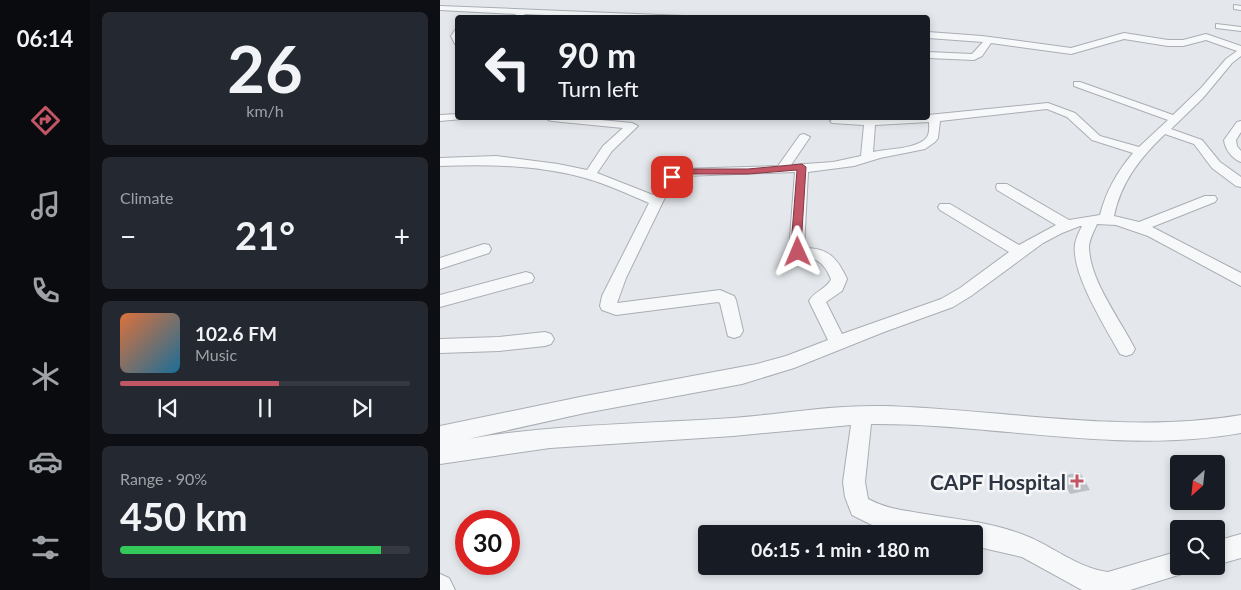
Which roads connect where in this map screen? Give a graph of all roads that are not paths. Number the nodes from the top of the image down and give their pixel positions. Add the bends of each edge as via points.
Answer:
1 (440, 1) edge
2 (440, 8) edge
3 (475, 8) junction
4 (488, 9) junction
5 (523, 12) junction
6 (480, 15) edge
7 (520, 15) edge
8 (604, 15) edge
9 (1219, 26) dead end
10 (1241, 29) edge
11 (1229, 33) dead end
12 (930, 35) edge
13 (1241, 35) edge
14 (988, 40) junction
15 (1241, 50) edge
16 (930, 55) edge
17 (1078, 84) dead end
18 (455, 117) edge
19 (440, 118) edge
20 (930, 118) edge
21 (934, 118) junction
22 (1175, 119) junction
23 (572, 120) edge
24 (902, 120) edge
25 (836, 121) dead end
26 (870, 122) junction
27 (1240, 128) edge
28 (1163, 130) junction
29 (804, 137) dead end
30 (1141, 152) junction
31 (867, 158) junction
32 (1241, 158) edge
33 (440, 162) edge
34 (802, 167) junction
35 (782, 169) junction
36 (590, 174) junction
37 (1241, 183) edge
38 (1002, 187) dead end
39 (1210, 199) dead end
40 (657, 201) junction
41 (945, 207) dead end
42 (1099, 219) junction
43 (1068, 226) junction
44 (1139, 227) junction
45 (484, 249) dead end
46 (1019, 252) junction
47 (440, 264) edge
48 (526, 278) dead end
49 (1241, 280) edge
50 (440, 302) edge
51 (734, 331) dead end
52 (545, 339) dead end
53 (838, 343) junction
54 (440, 346) edge
55 (1126, 349) dead end
56 (862, 415) junction
57 (1241, 424) edge
58 (488, 425) junction
59 (440, 436) edge
60 (485, 445) junction
61 (440, 454) edge
62 (921, 525) edge
63 (983, 536) edge
64 (1241, 546) edge
65 (1225, 550) edge
66 (1170, 566) edge
67 (440, 587) edge
68 (442, 590) edge

1 - 3 street
2 - 3 street
3 - 4 street
4 - 5 street
4 - 6 street
5 - 7 street
5 - 8 street
9 - 10 street
11 - 13 street
12 - 14 street
14 - 15 street via 1071,51 1118,36 1168,44 1206,37
14 - 16 street via 974,57
15 - 22 street
17 - 22 street
18 - 19 street
20 - 21 street
21 - 30 street via 1052,107 1071,115 1096,138
21 - 31 street via 934,136 930,142
22 - 28 street
23 - 36 street via 632,126 608,149
24 - 26 street
25 - 26 street
26 - 31 street
27 - 32 street via 1230,140 1231,147
28 - 30 street
28 - 37 street via 1198,142 1216,165
29 - 35 street
30 - 42 street
31 - 34 street
33 - 36 street via 496,160
34 - 35 street
34 - 53 street via 796,250 824,256 837,274 838,284 817,301
35 - 40 street via 679,173 667,181
36 - 40 street
38 - 43 street
39 - 44 street
40 - 51 street via 618,278 608,306 616,309 720,296 728,300
41 - 46 street
42 - 43 street
42 - 44 street
42 - 55 street via 1082,245 1083,255 1096,294
43 - 46 street
44 - 49 street
45 - 47 street
46 - 53 street via 948,302
48 - 50 street
52 - 54 street
53 - 58 street via 757,372
56 - 57 street via 1172,431
56 - 60 street
56 - 62 street via 854,482 860,507 880,518
58 - 59 street
58 - 60 street
60 - 61 street
63 - 66 street via 1044,555 1096,584 1108,584
64 - 65 street
67 - 68 street

